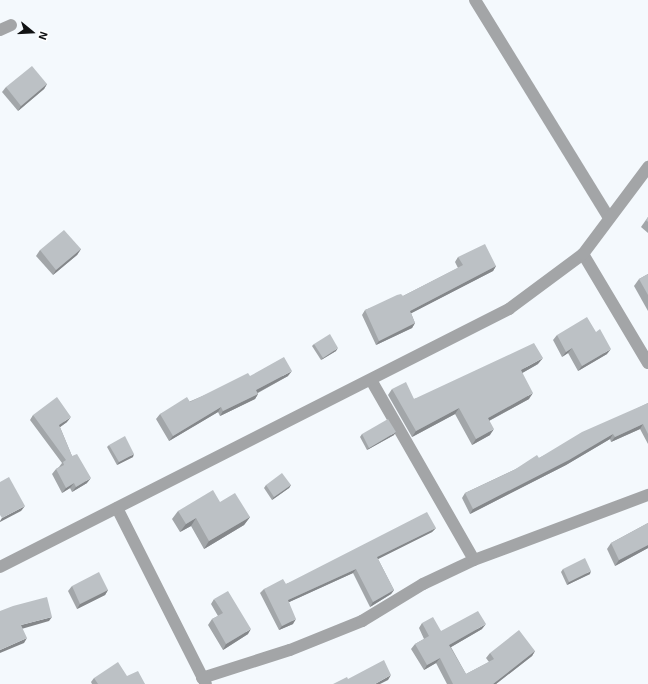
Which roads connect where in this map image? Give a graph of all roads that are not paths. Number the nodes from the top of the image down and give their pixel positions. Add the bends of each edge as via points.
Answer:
1 (475, 0) edge
2 (648, 167) edge
3 (610, 218) junction
4 (583, 254) junction
5 (648, 363) edge
6 (371, 380) junction
7 (648, 495) edge
8 (117, 508) junction
9 (474, 560) junction
10 (0, 567) edge
11 (204, 681) edge

1 - 3 street
2 - 3 street
3 - 4 street
4 - 5 street
4 - 6 street via 509,309
6 - 8 street
6 - 9 street via 400,435
7 - 9 street
8 - 10 street
8 - 11 street
9 - 11 street via 423,584 362,621

